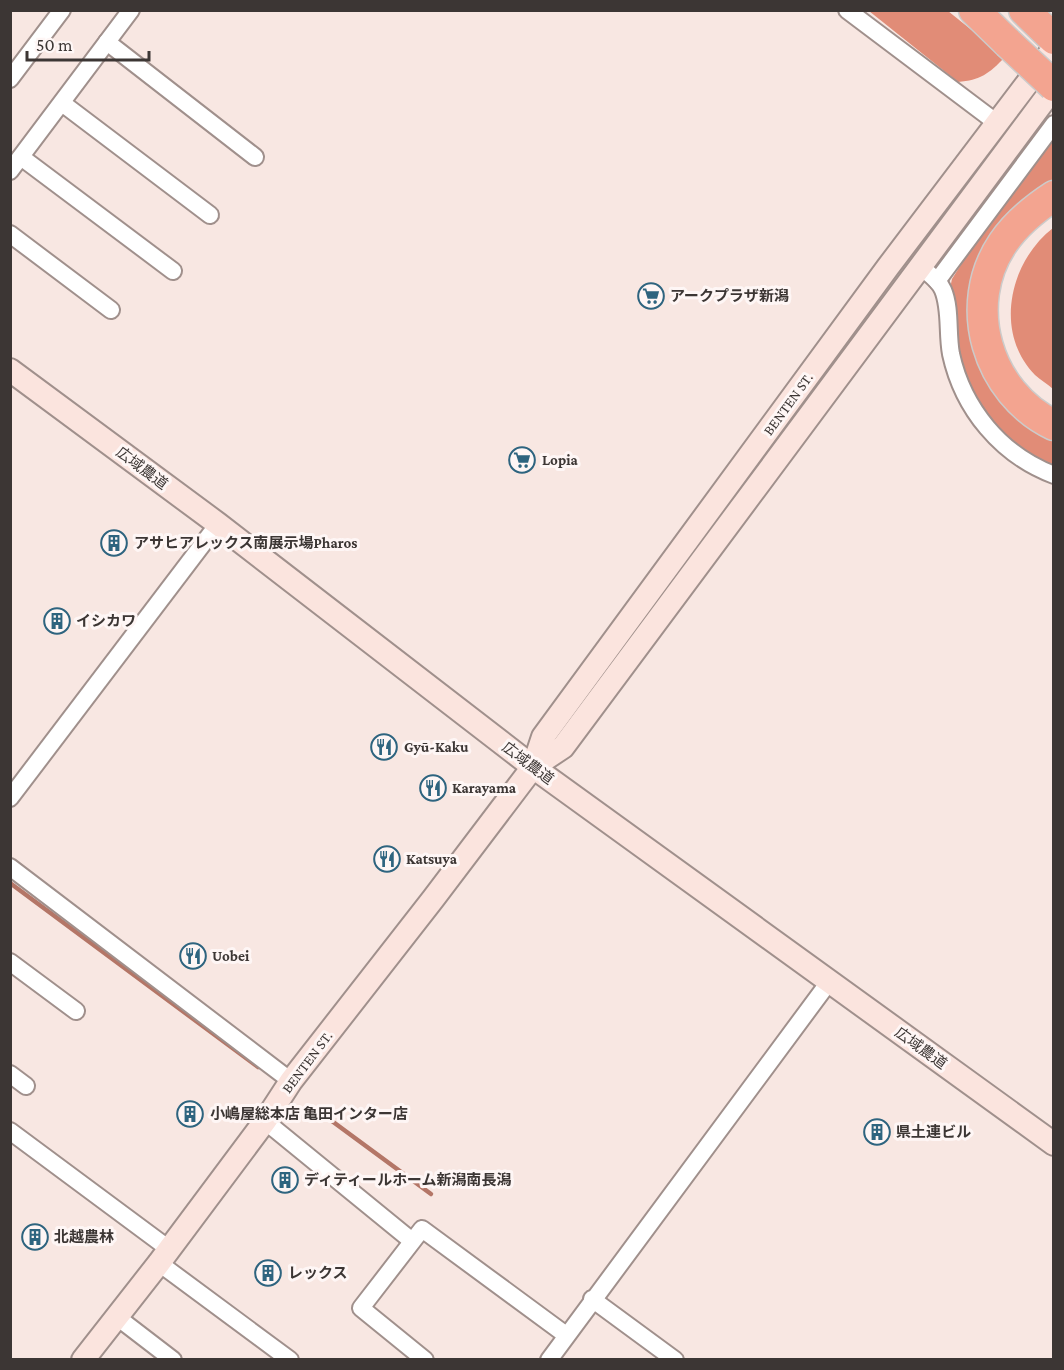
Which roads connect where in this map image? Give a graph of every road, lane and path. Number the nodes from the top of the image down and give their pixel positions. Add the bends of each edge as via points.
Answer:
1 (62, 10) edge
2 (131, 10) edge
3 (847, 10) edge
4 (974, 10) edge
5 (986, 10) edge
6 (1019, 27) edge
7 (1053, 39) edge
8 (108, 42) junction
9 (1053, 48) edge
10 (1053, 73) edge
11 (10, 79) edge
12 (1053, 86) edge
13 (62, 103) junction
14 (997, 123) junction
15 (1053, 124) edge
16 (21, 157) junction
17 (255, 157) dead end
18 (10, 171) edge
19 (1053, 196) edge
20 (210, 215) dead end
21 (1053, 218) edge
22 (10, 234) edge
23 (173, 271) dead end
24 (929, 274) junction
25 (111, 310) dead end
26 (10, 370) edge
27 (1053, 402) edge
28 (1053, 425) edge
29 (1053, 475) edge
30 (218, 524) junction
31 (532, 766) junction
32 (10, 798) edge
33 (10, 867) edge
34 (10, 962) edge
35 (829, 982) junction
36 (76, 1011) dead end
37 (10, 1074) edge
38 (291, 1081) junction
39 (26, 1086) dead end
40 (265, 1121) junction
41 (10, 1131) edge
42 (1053, 1144) edge
43 (412, 1241) junction
44 (164, 1256) junction
45 (592, 1299) junction
46 (117, 1317) junction
47 (566, 1335) junction
48 (83, 1359) edge
49 (173, 1359) edge
50 (290, 1359) edge
51 (425, 1359) edge
52 (549, 1359) edge
53 (675, 1359) edge

1 - 11 street
2 - 8 street
3 - 14 street
4 - 6 highway
5 - 6 highway
6 - 7 highway
6 - 10 highway
6 - 12 highway, bridge
8 - 13 street
8 - 17 street
9 - 14 street, BENTEN ST.
12 - 24 street, BENTEN ST.
13 - 16 street
13 - 20 street
14 - 31 street, BENTEN ST. via 543,737
15 - 24 street
16 - 18 street
16 - 23 street
19 - 28 highway via 1012,230 992,262 982,318 997,371 1024,405
21 - 27 highway via 1019,251 1009,268 1000,308 1008,348 1017,366
22 - 25 street
24 - 29 street via 943,290 951,353 958,378 978,416 989,431 1026,463
24 - 31 street, BENTEN ST. via 563,747
26 - 30 street, 広域農道
30 - 31 street, 広域農道
30 - 32 street
31 - 35 street, 広域農道
31 - 38 street, BENTEN ST.
33 - 38 street
34 - 36 street
35 - 42 street, 広域農道
35 - 45 street
37 - 39 street
38 - 40 street, BENTEN ST.
40 - 43 street
40 - 44 street, BENTEN ST.
41 - 44 street
43 - 47 street via 422,1228
43 - 51 street via 361,1308
44 - 46 street, BENTEN ST.
44 - 50 street
45 - 47 street
45 - 53 street
46 - 48 street, BENTEN ST.
46 - 49 street
47 - 52 street

